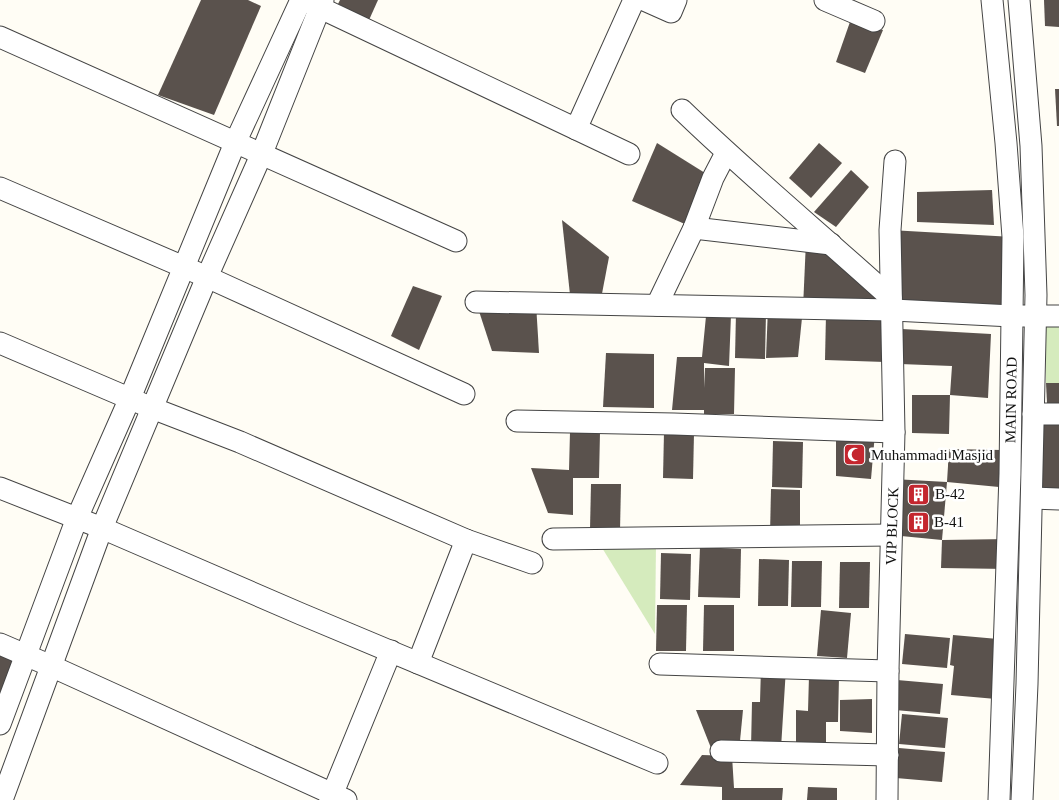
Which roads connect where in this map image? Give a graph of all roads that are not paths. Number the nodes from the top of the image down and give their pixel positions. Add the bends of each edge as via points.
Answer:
1 (634, 0) edge
2 (644, 0) edge
3 (676, 0) edge
4 (826, 0) edge
5 (992, 0) edge
6 (1019, 0) edge
7 (312, 2) edge
8 (874, 21) dead end
9 (0, 37) edge
10 (682, 110) dead end
11 (576, 129) junction
12 (235, 143) junction
13 (726, 152) junction
14 (262, 153) junction
15 (629, 154) dead end
16 (896, 162) dead end
17 (0, 188) edge
18 (694, 228) junction
19 (456, 241) dead end
20 (831, 244) junction
21 (183, 267) junction
22 (207, 277) junction
23 (1036, 295) junction
24 (476, 302) dead end
25 (892, 304) junction
26 (657, 305) junction
27 (1013, 306) junction
28 (1036, 316) junction
29 (1059, 316) edge
30 (0, 343) edge
31 (464, 394) dead end
32 (130, 398) junction
33 (152, 408) junction
34 (1034, 414) junction
35 (1059, 414) edge
36 (517, 421) dead end
37 (894, 432) junction
38 (0, 488) edge
39 (1032, 498) junction
40 (1059, 499) edge
41 (77, 518) junction
42 (102, 528) junction
43 (891, 535) junction
44 (554, 539) dead end
45 (466, 540) junction
46 (532, 563) dead end
47 (0, 644) edge
48 (391, 651) junction
49 (25, 655) junction
50 (418, 663) junction
51 (660, 664) dead end
52 (51, 666) junction
53 (888, 671) junction
54 (0, 724) edge
55 (721, 751) dead end
56 (888, 755) junction
57 (657, 763) dead end
58 (336, 798) edge
59 (2, 800) edge
60 (887, 800) edge
61 (999, 800) edge
62 (1022, 800) edge

1 - 11 street
2 - 3 street via 671,12
4 - 8 street
5 - 27 street, MAIN ROAD via 1013,228
6 - 23 street, MAIN ROAD via 1031,146
7 - 11 street
7 - 12 street
7 - 14 street
9 - 12 street
10 - 13 street
11 - 15 street
12 - 14 street
12 - 21 street
13 - 18 street
13 - 20 street
14 - 19 street
14 - 22 street
16 - 25 street, VIP BLOCK via 890,230
17 - 21 street
18 - 20 street
18 - 26 street
20 - 25 street
21 - 22 street
21 - 32 street
22 - 31 street
22 - 33 street
23 - 27 street
23 - 28 street, MAIN ROAD
24 - 26 street
25 - 26 street
25 - 27 street
25 - 37 street, VIP BLOCK
27 - 28 street
27 - 61 street, MAIN ROAD
28 - 29 street
28 - 34 street, MAIN ROAD
30 - 32 street
32 - 33 street
32 - 41 street
33 - 42 street
33 - 45 street via 240,442
34 - 35 street
34 - 39 street, MAIN ROAD
36 - 37 street
37 - 43 street, VIP BLOCK
38 - 41 street
39 - 40 street
39 - 62 street, MAIN ROAD
41 - 42 street
41 - 49 street
42 - 48 street
42 - 52 street
43 - 44 street
43 - 53 street, VIP BLOCK
45 - 46 street
45 - 50 street
47 - 49 street
48 - 50 street
48 - 58 street
49 - 52 street
49 - 54 street
50 - 57 street
51 - 53 street
52 - 58 street
52 - 59 street
53 - 56 street, VIP BLOCK
55 - 56 street
56 - 60 street, VIP BLOCK

